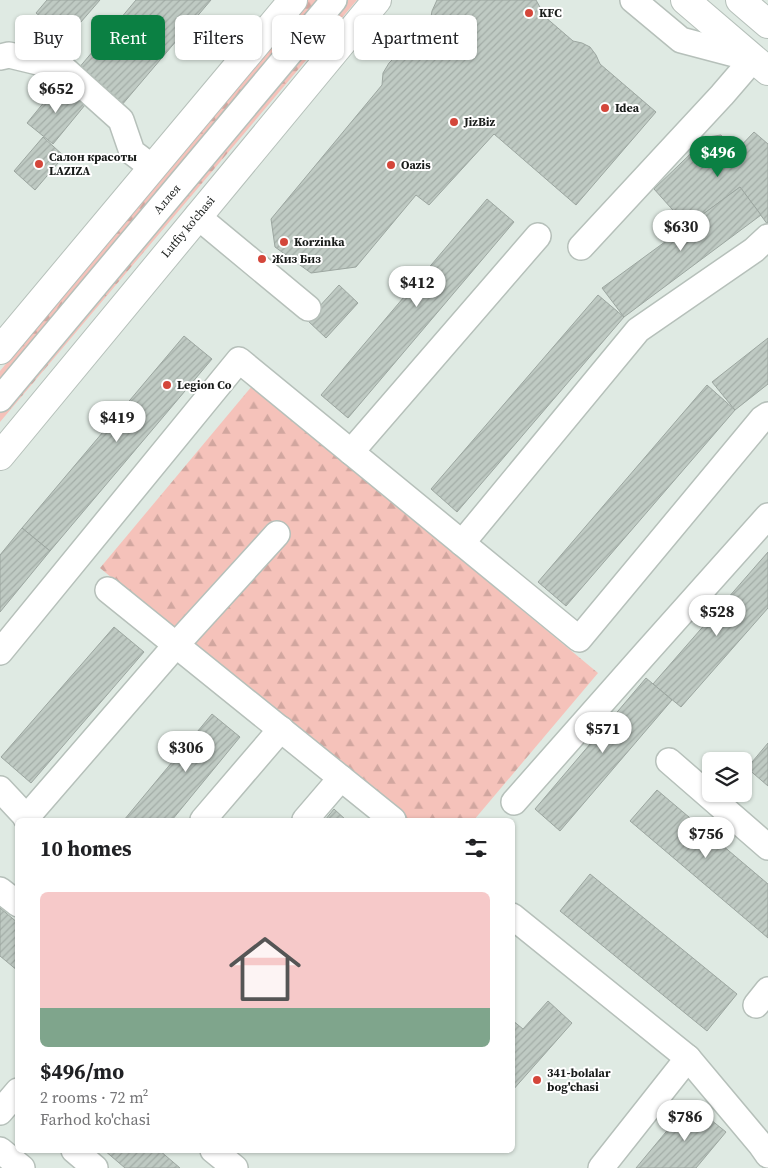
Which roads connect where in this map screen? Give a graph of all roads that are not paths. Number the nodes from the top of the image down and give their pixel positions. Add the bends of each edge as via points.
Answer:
1 (293, 0) edge
2 (334, 0) edge
3 (377, 0) edge
4 (633, 0) edge
5 (685, 0) edge
6 (740, 0) edge
7 (768, 24) edge
8 (0, 58) edge
9 (761, 65) edge
10 (153, 168) junction
11 (198, 216) junction
12 (538, 236) dead end
13 (768, 237) edge
14 (581, 247) dead end
15 (308, 308) dead end
16 (0, 350) edge
17 (0, 399) edge
18 (768, 415) edge
19 (351, 452) junction
20 (0, 456) edge
21 (768, 516) edge
22 (277, 534) dead end
23 (462, 543) junction
24 (108, 590) dead end
25 (176, 645) junction
26 (0, 652) edge
27 (281, 729) junction
28 (670, 761) dead end
29 (340, 778) junction
30 (0, 789) edge
31 (514, 802) dead end
32 (27, 818) edge
33 (29, 818) edge
34 (205, 818) edge
35 (307, 818) edge
36 (390, 818) edge
37 (766, 843) edge
38 (0, 890) edge
39 (15, 902) edge
40 (515, 918) edge
41 (688, 1058) junction
42 (766, 1146) edge
43 (0, 1150) edge
44 (78, 1153) edge
45 (217, 1153) edge
46 (22, 1168) edge
47 (95, 1168) edge
48 (235, 1168) edge
49 (601, 1168) edge

1 - 10 main road
2 - 17 street, Аллея
3 - 11 main road, Lutfiy ko'chasi
4 - 9 street via 681,40
5 - 9 main road
6 - 7 main road
8 - 10 street via 9,55 63,68 121,120 132,152
9 - 14 street via 722,95
10 - 16 main road
11 - 15 street
11 - 20 main road, Lutfiy ko'chasi
12 - 19 street
13 - 23 street via 638,330
18 - 23 street via 579,639
19 - 23 street
19 - 26 street via 239,360
21 - 31 street
22 - 25 street
24 - 25 street
25 - 27 street
25 - 33 street
27 - 29 street
27 - 34 street
28 - 37 street
29 - 35 street
29 - 36 street
30 - 32 street
38 - 39 street
40 - 41 street
41 - 42 street
41 - 49 street
43 - 46 street
44 - 47 street
45 - 48 street

